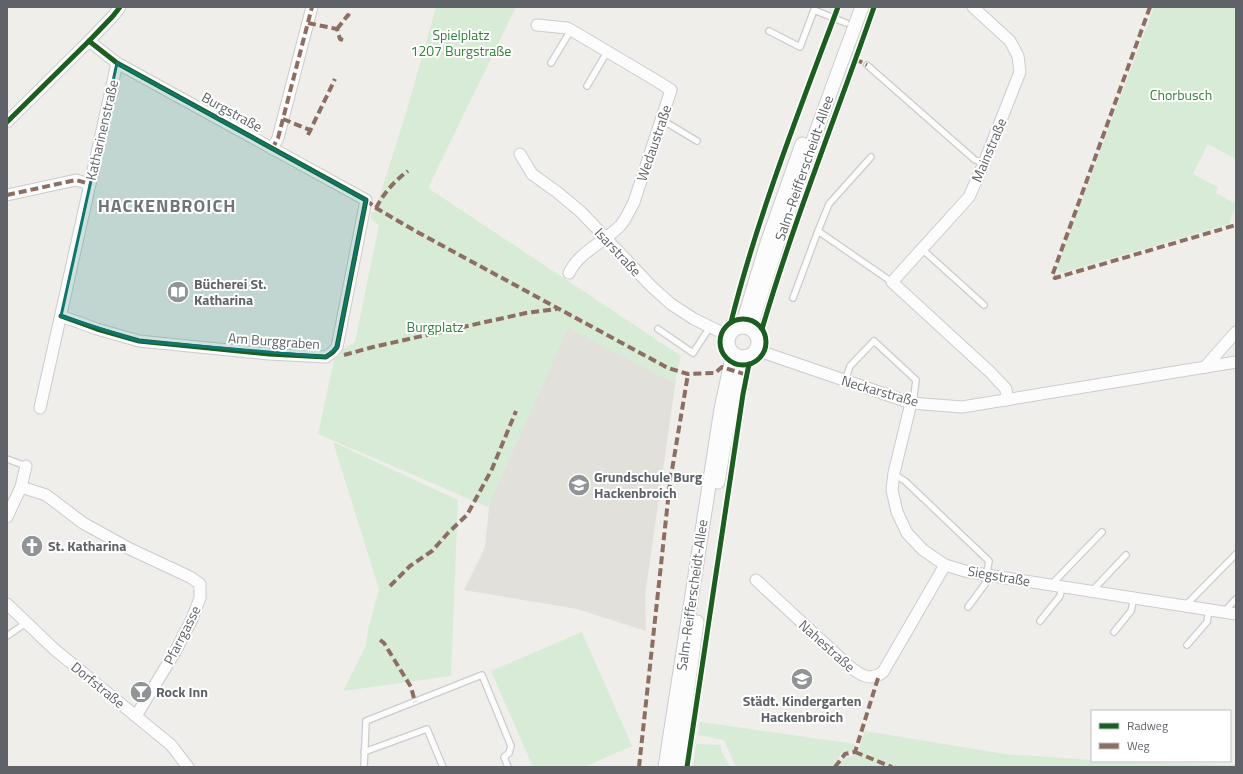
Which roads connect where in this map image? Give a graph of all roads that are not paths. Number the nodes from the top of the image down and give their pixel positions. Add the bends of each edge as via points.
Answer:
1 (120, 7) edge
2 (312, 7) edge
3 (852, 7) edge
4 (862, 7) edge
5 (973, 7) edge
6 (814, 9) edge
7 (846, 23) junction
8 (536, 25) dead end
9 (571, 30) junction
10 (769, 32) dead end
11 (89, 41) junction
12 (607, 52) junction
13 (117, 63) junction
14 (551, 64) dead end
15 (867, 65) dead end
16 (587, 86) dead end
17 (662, 120) junction
18 (7, 122) edge
19 (697, 141) dead end
20 (272, 148) junction
21 (520, 154) dead end
22 (871, 157) dead end
23 (984, 163) junction
24 (90, 184) junction
25 (7, 194) edge
26 (366, 200) joint
27 (818, 231) junction
28 (605, 238) junction
29 (922, 249) junction
30 (569, 273) dead end
31 (892, 282) junction
32 (794, 298) dead end
33 (984, 305) dead end
34 (61, 316) junction
35 (710, 327) junction
36 (740, 327) junction
37 (658, 329) dead end
38 (754, 330) junction
39 (1236, 332) edge
40 (729, 336) junction
41 (757, 348) junction
42 (739, 355) junction
43 (1236, 362) edge
44 (1205, 367) junction
45 (845, 381) junction
46 (1007, 400) junction
47 (912, 403) junction
48 (40, 408) dead end
49 (7, 459) edge
50 (26, 466) joint
51 (894, 474) junction
52 (20, 487) junction
53 (7, 518) edge
54 (1102, 532) dead end
55 (1236, 554) edge
56 (1126, 555) dead end
57 (945, 565) junction
58 (987, 575) junction
59 (756, 580) dead end
60 (1056, 586) junction
61 (1091, 591) junction
62 (1134, 598) junction
63 (1236, 599) edge
64 (7, 604) edge
65 (1185, 606) junction
66 (968, 607) dead end
67 (1209, 610) junction
68 (1223, 612) junction
69 (1236, 614) edge
70 (1040, 621) dead end
71 (26, 623) junction
72 (1114, 632) dead end
73 (7, 636) edge
74 (1187, 645) dead end
75 (136, 716) junction
76 (364, 752) junction
77 (188, 767) edge
78 (364, 767) edge
79 (443, 767) edge
80 (508, 767) edge
81 (665, 767) edge
82 (677, 767) edge

1 - 11 street
2 - 20 street via 278,138
3 - 7 street, Salm-Reifferscheidt-Allee
4 - 38 street, Salm-Reifferscheidt-Allee via 776,247 753,321
5 - 23 street, Mainstraße via 1010,41 1018,56 1020,72
6 - 7 lane
6 - 10 lane via 800,47
7 - 36 street, Salm-Reifferscheidt-Allee via 799,151
8 - 9 street, Wedaustraße
9 - 12 street, Wedaustraße
9 - 14 lane
11 - 13 street, Burgstraße
11 - 18 street
12 - 16 lane
12 - 17 street, Wedaustraße via 671,90
13 - 20 street, Burgstraße
13 - 24 street, Katharinenstraße
15 - 23 lane via 975,160
17 - 19 lane
17 - 28 street, Wedaustraße via 628,216
20 - 26 street, Burgstraße
21 - 28 street, Isarstraße via 532,174 581,212
22 - 27 lane via 829,204
23 - 29 street, Mainstraße via 969,197
24 - 25 street via 76,180
24 - 34 street, Katharinenstraße
26 - 34 street, Am Burggraben via 337,347 326,356 268,354 139,341
27 - 31 lane
27 - 32 lane
28 - 30 street, Wedaustraße via 576,261
28 - 35 street, Isarstraße via 671,304
29 - 31 street, Mainstraße
29 - 33 lane
31 - 46 street via 990,372 1006,389
34 - 48 street, Katharinenstraße
35 - 37 lane via 693,352
35 - 40 street, Isarstraße
36 - 38 street via 745,326
36 - 40 street
38 - 41 street via 759,339
39 - 44 street
40 - 42 street via 728,345
41 - 42 street via 754,353
41 - 45 street, Neckarstraße
42 - 81 street, Salm-Reifferscheidt-Allee via 721,409
42 - 82 street, Salm-Reifferscheidt-Allee via 741,365 710,527
43 - 44 street, Neckarstraße
44 - 46 street, Neckarstraße
45 - 47 street, Neckarstraße
45 - 47 lane via 850,366 874,341 916,380
46 - 47 street, Neckarstraße via 962,407
47 - 51 street, Siegstraße
49 - 50 lane
50 - 52 street
51 - 57 street, Siegstraße via 892,490 897,512 907,534 923,550
51 - 58 lane via 905,481 989,561
52 - 53 street
52 - 75 street, Pfarrgasse via 46,495 83,523 200,584 200,598 179,646
54 - 60 lane
55 - 65 lane
56 - 61 lane
57 - 58 street, Siegstraße
57 - 59 street, Nahestraße via 883,672 873,677 860,674 849,666
58 - 60 street, Siegstraße
58 - 66 lane via 985,584
60 - 61 street, Siegstraße
60 - 70 lane via 1060,596
61 - 62 street, Siegstraße
62 - 65 street, Siegstraße
62 - 72 lane via 1131,611
63 - 68 lane
64 - 71 street, Dorfstraße
65 - 67 street, Siegstraße
67 - 68 street, Siegstraße
67 - 74 lane via 1207,622
68 - 69 street, Siegstraße
71 - 73 lane
71 - 75 street, Dorfstraße
75 - 77 street, Dorfstraße via 171,745
76 - 78 lane
76 - 79 lane via 427,729
76 - 80 lane via 366,721 482,675 510,746 504,758

